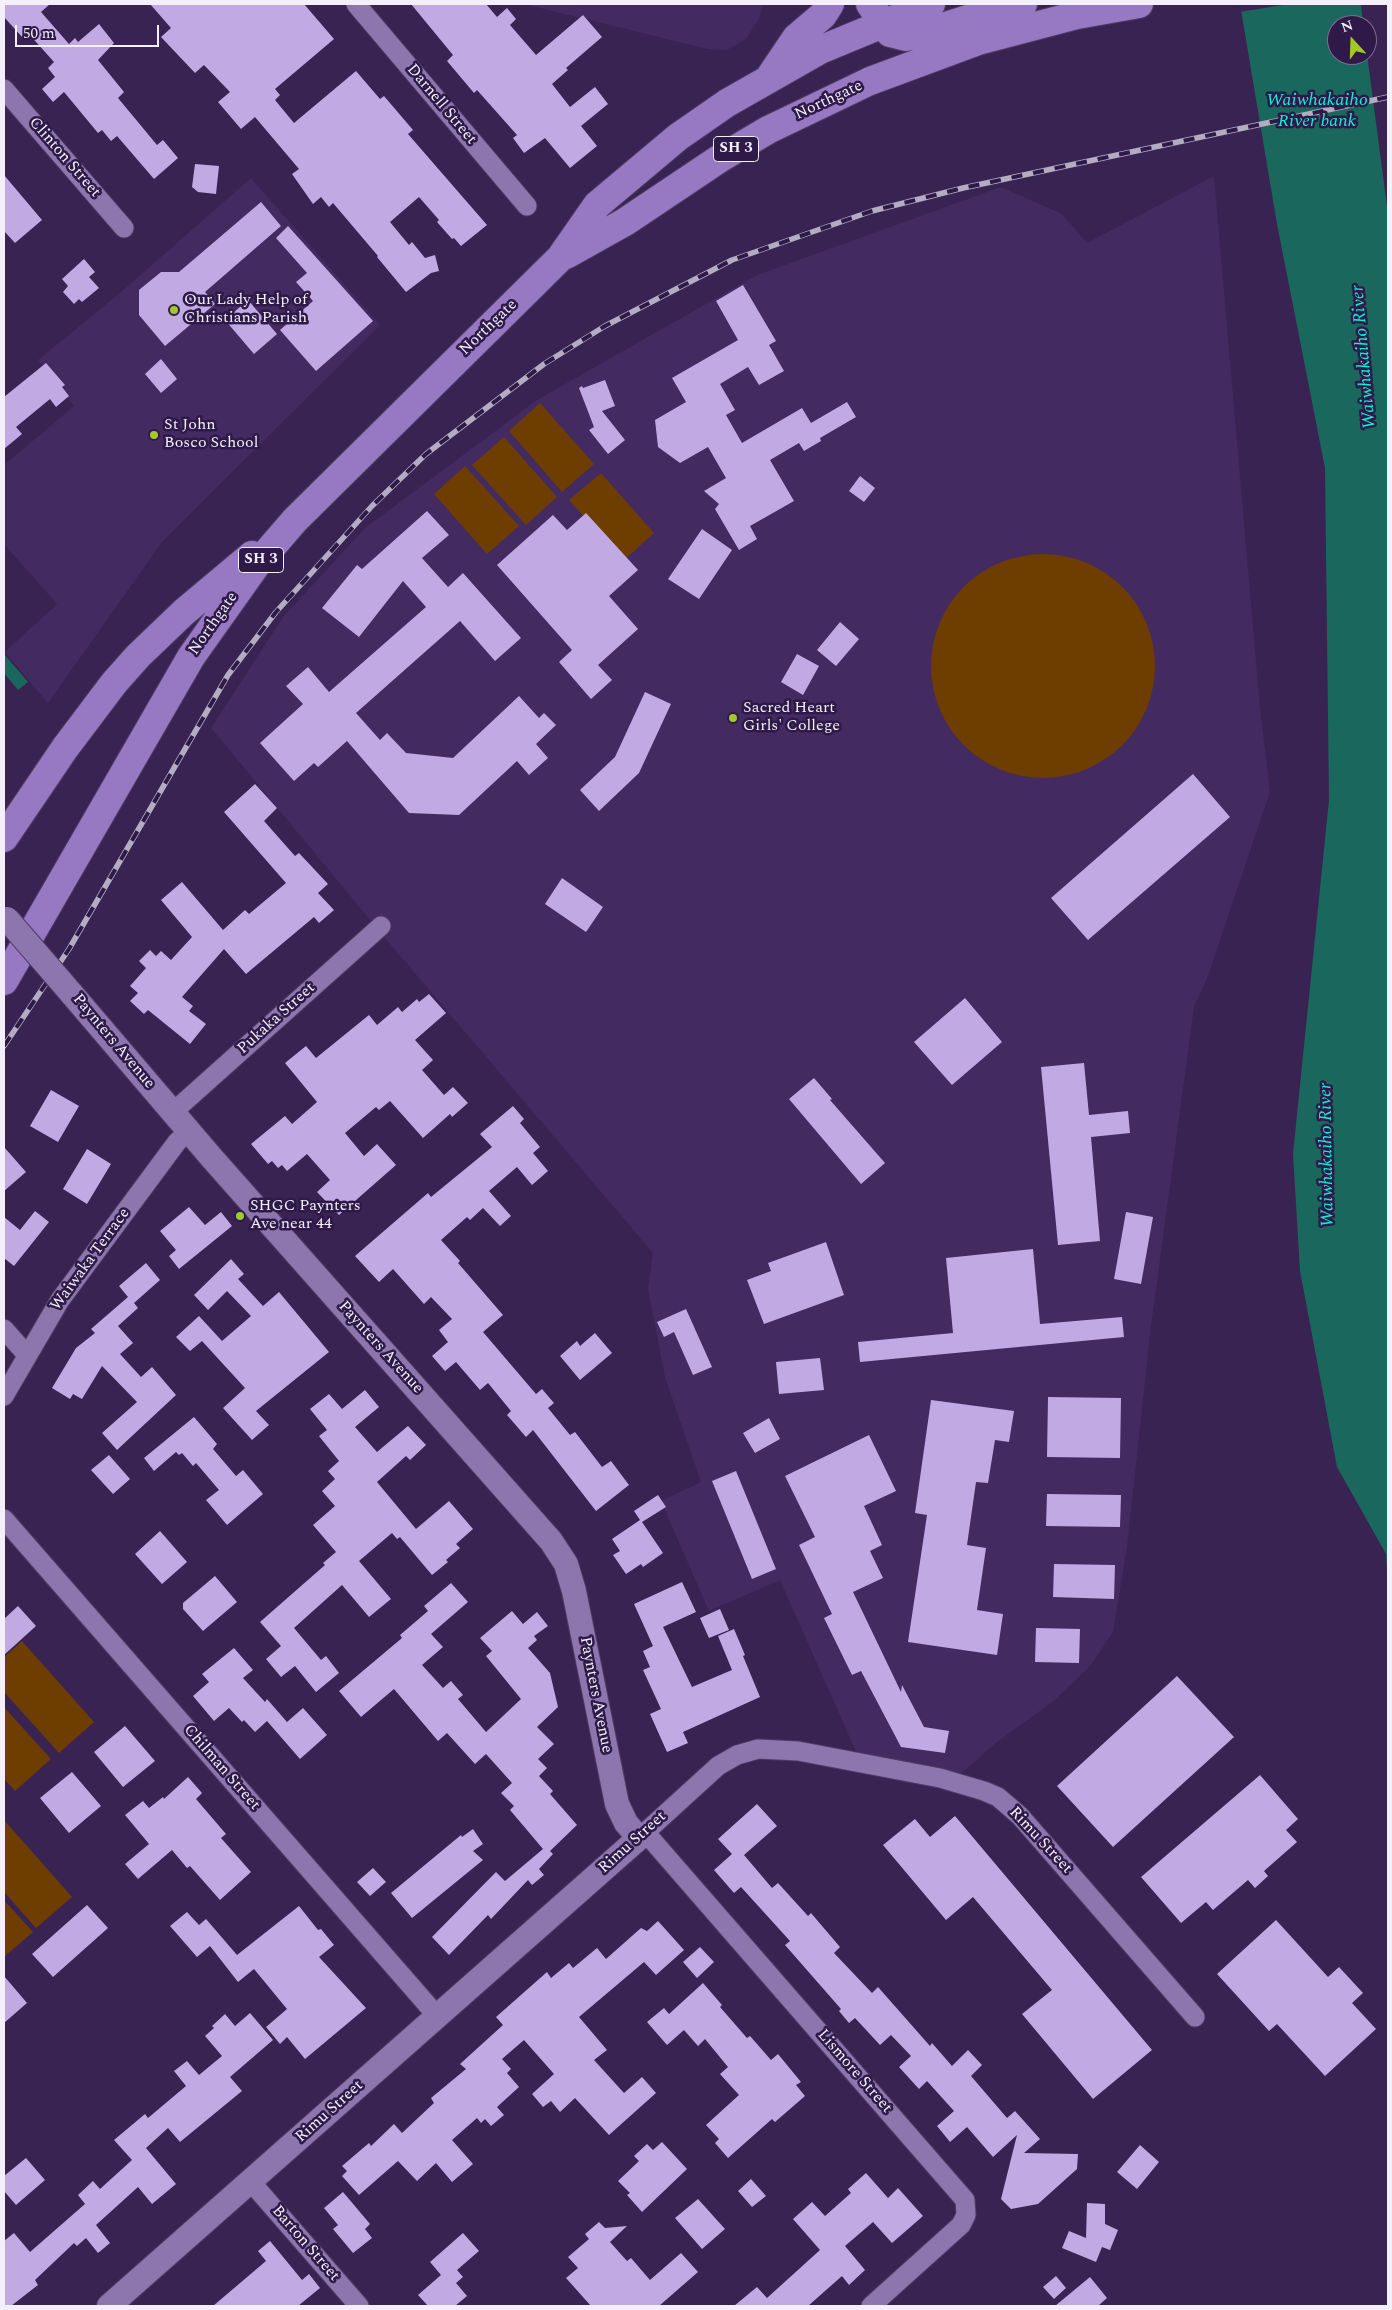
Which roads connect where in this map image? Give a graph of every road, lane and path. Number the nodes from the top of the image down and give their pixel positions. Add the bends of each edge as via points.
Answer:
1 (356, 4) edge
2 (830, 4) edge
3 (928, 4) edge
4 (1023, 4) edge
5 (1139, 4) edge
6 (876, 14) edge
7 (769, 78) junction
8 (4, 89) edge
9 (527, 206) dead end
10 (124, 228) dead end
11 (560, 258) junction
12 (295, 520) junction
13 (4, 838) edge
14 (5, 918) edge
15 (381, 926) dead end
16 (4, 981) edge
17 (173, 1112) junction
18 (189, 1131) junction
19 (4, 1329) edge
20 (27, 1355) junction
21 (4, 1396) edge
22 (4, 1518) edge
23 (642, 1835) junction
24 (438, 2017) junction
25 (1195, 2017) dead end
26 (251, 2182) junction
27 (109, 2306) edge
28 (359, 2306) edge
29 (870, 2306) edge

1 - 9 street, Darnell Street
2 - 7 highway via 823,15 796,38
3 - 6 highway, SH 3
4 - 6 highway via 906,37 890,33
5 - 11 highway, Northgate / SH 3 via 1035,25 978,41 870,81 768,130 625,222
6 - 7 highway, Northgate / SH 3
7 - 11 highway, Northgate / SH 3 via 678,137 597,204
8 - 10 street, Clinton Street
11 - 12 highway, Northgate / SH 3
12 - 13 highway via 226,575 138,656 91,711
12 - 16 highway, Northgate / SH 3 via 257,564 191,657
14 - 17 street, Paynters Avenue, bridge
15 - 17 street, Pukaka Street
17 - 18 street, Paynters Avenue
18 - 20 street, Waiwaka Terrace via 177,1142 60,1300
18 - 23 street, Paynters Avenue via 551,1541 566,1564 617,1804 626,1823
19 - 20 street
20 - 21 street, Waiwaka Terrace
22 - 24 street, Chilman Street
23 - 24 street, Rimu Street
23 - 25 street, Rimu Street via 718,1766 737,1755 758,1749 798,1751 940,1778 984,1791 998,1797 1020,1816
23 - 29 street, Lismore Street via 965,2200 966,2216 961,2225
24 - 26 street, Rimu Street
26 - 27 street, Rimu Street
26 - 28 street, Barton Street

